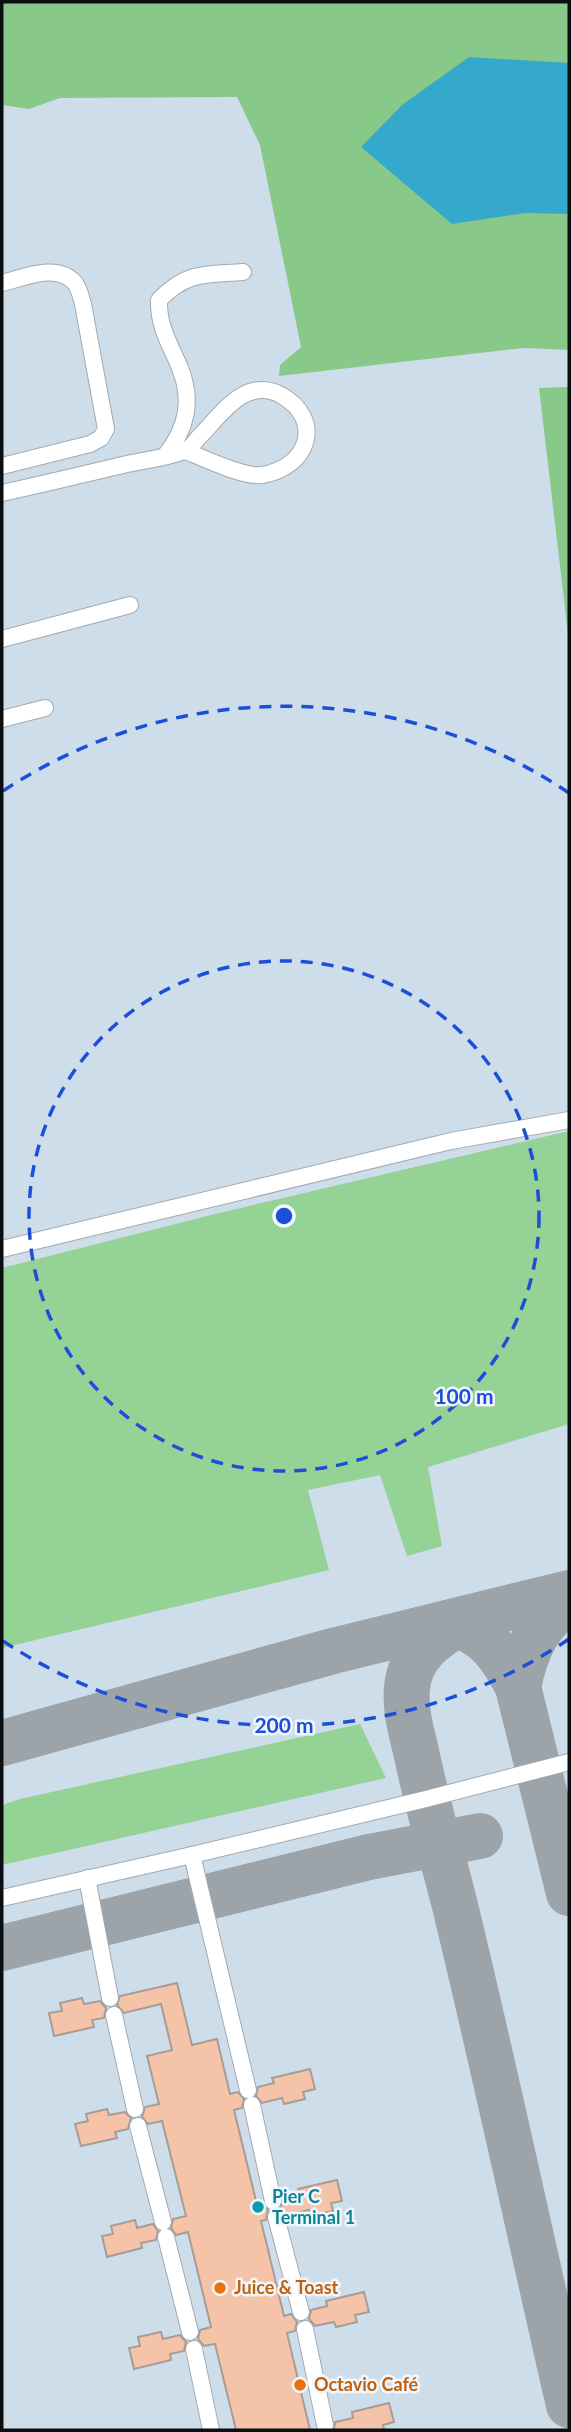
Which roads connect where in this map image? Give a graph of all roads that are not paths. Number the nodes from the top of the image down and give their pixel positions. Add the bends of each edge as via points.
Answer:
1 (243, 272) dead end
2 (2, 283) edge
3 (186, 451) junction
4 (165, 456) junction
5 (2, 466) edge
6 (2, 493) edge
7 (130, 605) dead end
8 (2, 639) edge
9 (46, 708) dead end
10 (2, 719) edge
11 (569, 1120) edge
12 (2, 1249) edge
13 (569, 1762) edge
14 (192, 1855) junction
15 (87, 1878) junction
16 (2, 1898) edge
17 (110, 1998) dead end
18 (114, 2015) dead end
19 (135, 2109) dead end
20 (138, 2126) dead end
21 (301, 2312) dead end
22 (305, 2329) dead end
23 (190, 2332) dead end
24 (194, 2349) dead end
25 (325, 2424) dead end
26 (211, 2430) edge

1 - 4 lane via 189,277 159,300 164,337 181,370 187,405 186,420
2 - 5 lane via 45,272 76,284 106,429 101,439 90,444
3 - 3 lane via 259,476 284,470 297,458 307,428 302,412 291,401 273,391 255,389 235,399
3 - 4 lane
4 - 6 lane
7 - 8 lane
9 - 10 lane
11 - 12 lane via 451,1141
13 - 14 lane
14 - 15 lane
14 - 21 lane
15 - 16 lane
15 - 17 lane
18 - 19 lane
20 - 23 lane
22 - 25 lane
24 - 26 lane

